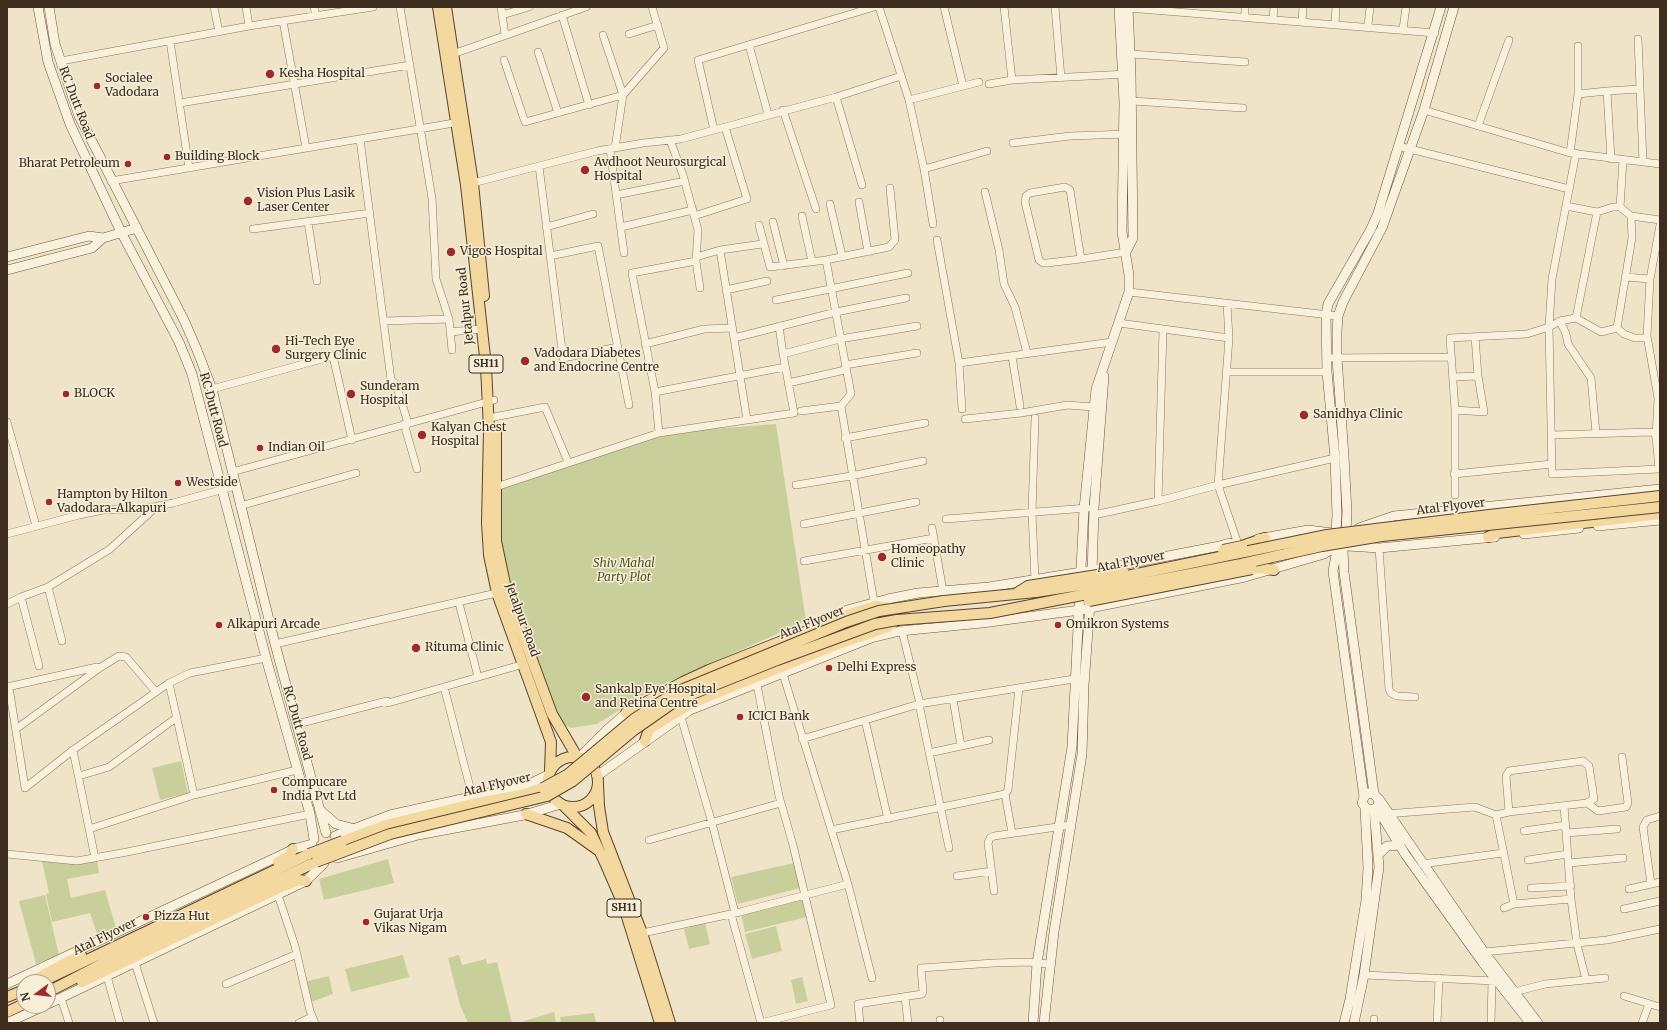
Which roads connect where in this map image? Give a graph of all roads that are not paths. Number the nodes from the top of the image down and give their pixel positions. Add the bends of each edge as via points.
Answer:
1 (38, 7) edge
2 (49, 7) edge
3 (214, 7) edge
4 (246, 7) edge
5 (314, 7) edge
6 (373, 7) edge
7 (400, 7) edge
8 (438, 7) edge
9 (446, 7) edge
10 (501, 7) edge
11 (529, 7) edge
12 (586, 7) edge
13 (652, 7) edge
14 (874, 7) edge
15 (879, 7) edge
16 (944, 7) edge
17 (1004, 7) edge
18 (1055, 7) edge
19 (1125, 7) edge
20 (1245, 7) edge
21 (1274, 7) edge
22 (1303, 7) edge
23 (1336, 7) edge
24 (1370, 7) edge
25 (1406, 7) edge
26 (1442, 7) edge
27 (1454, 7) edge
28 (1161, 8) edge
29 (1186, 9) edge
30 (1214, 10) edge
31 (502, 15) junction
32 (562, 15) junction
33 (316, 16) junction
34 (1245, 16) junction
35 (1273, 19) junction
36 (283, 21) junction
37 (1302, 21) junction
38 (1335, 24) junction
39 (658, 25) junction
40 (248, 26) junction
41 (1368, 26) junction
42 (1403, 29) junction
43 (219, 32) junction
44 (1435, 33) junction
45 (629, 34) dead end
46 (603, 35) dead end
47 (505, 36) junction
48 (1638, 39) dead end
49 (1508, 40) dead end
50 (170, 41) junction
51 (749, 45) junction
52 (1578, 46) dead end
53 (538, 52) dead end
54 (1131, 54) junction
55 (448, 56) junction
56 (504, 60) dead end
57 (61, 61) junction
58 (1246, 62) dead end
59 (410, 65) junction
60 (1127, 74) junction
61 (901, 76) junction
62 (1061, 78) junction
63 (1012, 80) junction
64 (979, 82) dead end
65 (294, 83) junction
66 (989, 84) dead end
67 (962, 86) junction
68 (1640, 90) junction
69 (1607, 91) junction
70 (1578, 94) junction
71 (623, 95) junction
72 (836, 97) junction
73 (909, 100) junction
74 (1132, 101) junction
75 (180, 103) junction
76 (589, 105) junction
77 (1243, 108) dead end
78 (783, 110) junction
79 (1424, 110) junction
80 (558, 113) junction
81 (768, 114) junction
82 (460, 122) junction
83 (1478, 126) junction
84 (725, 127) junction
85 (420, 128) junction
86 (714, 130) junction
87 (1128, 134) junction
88 (360, 139) junction
89 (670, 140) junction
90 (1012, 143) dead end
91 (1398, 146) junction
92 (306, 148) junction
93 (612, 148) junction
94 (1410, 150) junction
95 (987, 151) dead end
96 (1573, 153) junction
97 (1611, 159) junction
98 (1623, 160) junction
99 (1643, 162) junction
100 (1660, 164) edge
101 (539, 166) junction
102 (189, 168) junction
103 (924, 169) junction
104 (111, 181) junction
105 (685, 181) junction
106 (469, 184) junction
107 (862, 185) dead end
108 (890, 188) dead end
109 (1569, 190) junction
110 (985, 192) dead end
111 (616, 195) junction
112 (859, 202) dead end
113 (830, 204) dead end
114 (1566, 206) junction
115 (1620, 207) junction
116 (816, 209) dead end
117 (1597, 212) junction
118 (370, 213) junction
119 (694, 213) junction
120 (593, 214) dead end
121 (802, 216) dead end
122 (1631, 216) junction
123 (1660, 220) edge
124 (308, 222) junction
125 (773, 222) dead end
126 (933, 224) dead end
127 (758, 225) dead end
128 (1660, 225) edge
129 (546, 227) junction
130 (621, 227) junction
131 (137, 228) junction
132 (253, 229) dead end
133 (121, 232) junction
134 (103, 238) junction
135 (937, 240) dead end
136 (762, 244) junction
137 (720, 250) junction
138 (868, 252) junction
139 (1126, 252) junction
140 (624, 253) dead end
141 (550, 256) junction
142 (842, 256) junction
143 (7, 257) edge
144 (696, 259) junction
145 (1081, 259) junction
146 (826, 260) junction
147 (812, 262) junction
148 (784, 266) junction
149 (7, 270) edge
150 (908, 273) dead end
151 (1626, 277) junction
152 (1650, 279) junction
153 (317, 281) dead end
154 (767, 281) dead end
155 (700, 288) dead end
156 (831, 288) junction
157 (726, 290) junction
158 (1129, 292) junction
159 (906, 298) dead end
160 (776, 300) dead end
161 (1227, 304) junction
162 (836, 312) junction
163 (1326, 315) junction
164 (1338, 316) junction
165 (1576, 318) junction
166 (448, 319) junction
167 (384, 321) junction
168 (1560, 321) junction
169 (1119, 324) junction
170 (779, 326) junction
171 (917, 326) dead end
172 (1549, 327) junction
173 (481, 328) junction
174 (732, 328) junction
175 (1617, 328) junction
176 (1162, 330) junction
177 (450, 332) junction
178 (1475, 336) junction
179 (734, 338) junction
180 (1229, 338) junction
181 (1647, 338) junction
182 (840, 339) junction
183 (1112, 342) junction
184 (645, 344) junction
185 (618, 347) junction
186 (452, 350) dead end
187 (917, 353) dead end
188 (1027, 353) junction
189 (783, 354) junction
190 (1012, 356) junction
191 (1451, 357) junction
192 (1327, 358) junction
193 (1337, 358) junction
194 (959, 363) junction
195 (785, 367) junction
196 (845, 367) junction
197 (1104, 367) junction
198 (1228, 372) junction
199 (1327, 372) junction
200 (1478, 376) junction
201 (740, 377) junction
202 (1453, 377) junction
203 (788, 384) junction
204 (212, 389) junction
205 (655, 392) junction
206 (491, 401) junction
207 (629, 405) dead end
208 (841, 406) junction
209 (1020, 406) dead end
210 (1094, 407) junction
211 (962, 409) dead end
212 (1455, 410) junction
213 (801, 411) dead end
214 (492, 418) junction
215 (1035, 418) dead end
216 (965, 419) dead end
217 (747, 420) junction
218 (7, 422) edge
219 (925, 423) dead end
220 (406, 424) junction
221 (659, 433) junction
222 (1596, 433) junction
223 (1552, 434) junction
224 (845, 438) junction
225 (1656, 438) junction
226 (352, 440) junction
227 (1335, 458) junction
228 (923, 461) dead end
229 (568, 462) junction
230 (1552, 464) junction
231 (417, 469) dead end
232 (232, 472) junction
233 (356, 474) dead end
234 (1454, 474) junction
235 (851, 476) junction
236 (796, 485) dead end
237 (1218, 485) junction
238 (235, 486) junction
239 (493, 488) junction
240 (1660, 489) edge
241 (222, 490) junction
242 (1455, 495) dead end
243 (1660, 496) edge
244 (1158, 501) junction
245 (916, 502) dead end
246 (157, 506) junction
247 (240, 506) junction
248 (1660, 507) edge
249 (1084, 509) junction
250 (1094, 511) junction
251 (1032, 513) junction
252 (859, 514) junction
253 (1660, 514) edge
254 (946, 519) dead end
255 (1660, 520) edge
256 (804, 524) dead end
257 (36, 526) junction
258 (932, 528) dead end
259 (1335, 532) junction
260 (1346, 532) junction
261 (7, 534) edge
262 (1492, 535) junction
263 (934, 538) junction
264 (1265, 538) junction
265 (1379, 548) junction
266 (1341, 549) junction
267 (865, 551) junction
268 (804, 561) dead end
269 (1092, 570) junction
270 (1274, 570) junction
271 (1081, 572) junction
272 (1035, 580) junction
273 (48, 587) junction
274 (943, 591) junction
275 (502, 592) junction
276 (1015, 594) junction
277 (21, 596) junction
278 (874, 602) junction
279 (459, 603) junction
280 (7, 604) edge
281 (1022, 607) junction
282 (1090, 608) junction
283 (892, 609) junction
284 (1080, 610) junction
285 (897, 620) junction
286 (902, 631) junction
287 (62, 641) dead end
288 (275, 644) junction
289 (266, 658) junction
290 (524, 664) junction
291 (40, 666) dead end
292 (101, 667) junction
293 (783, 674) junction
294 (478, 677) junction
295 (1080, 678) junction
296 (169, 683) junction
297 (757, 685) junction
298 (8, 687) edge
299 (444, 687) junction
300 (1019, 688) junction
301 (156, 692) junction
302 (1415, 697) dead end
303 (953, 699) junction
304 (919, 704) junction
305 (626, 713) junction
306 (548, 715) junction
307 (681, 717) junction
308 (176, 718) junction
309 (865, 720) junction
310 (297, 724) junction
311 (16, 729) junction
312 (802, 739) junction
313 (989, 740) dead end
314 (645, 741) junction
315 (961, 746) junction
316 (73, 750) junction
317 (929, 753) junction
318 (579, 756) junction
319 (1622, 757) dead end
320 (297, 770) junction
321 (549, 772) junction
322 (79, 776) junction
323 (597, 780) junction
324 (1005, 794) junction
325 (194, 795) junction
326 (472, 795) dead end
327 (1364, 797) junction
328 (781, 803) junction
329 (1587, 803) junction
330 (562, 805) junction
331 (1564, 806) junction
332 (1379, 807) junction
333 (1365, 808) junction
334 (941, 809) junction
335 (321, 811) junction
336 (1510, 812) junction
337 (310, 814) junction
338 (526, 814) junction
339 (1496, 815) junction
340 (1660, 816) edge
341 (888, 819) junction
342 (712, 823) junction
343 (1071, 825) junction
344 (1059, 826) junction
345 (89, 829) junction
346 (355, 829) junction
347 (1566, 829) junction
348 (1616, 829) dead end
349 (831, 830) junction
350 (1524, 831) dead end
351 (326, 833) junction
352 (1012, 833) junction
353 (335, 836) junction
354 (649, 840) dead end
355 (1400, 845) junction
356 (310, 848) junction
357 (949, 848) dead end
358 (293, 849) junction
359 (599, 851) junction
360 (1503, 853) junction
361 (7, 854) edge
362 (1568, 854) junction
363 (1378, 856) junction
364 (95, 858) junction
365 (337, 858) junction
366 (1622, 858) dead end
367 (1528, 860) dead end
368 (324, 863) junction
369 (1569, 863) junction
370 (1422, 864) junction
371 (992, 871) junction
372 (957, 876) dead end
373 (301, 881) junction
374 (1660, 882) edge
375 (848, 884) junction
376 (1651, 884) junction
377 (1571, 886) junction
378 (1531, 888) dead end
379 (1629, 889) dead end
380 (994, 891) dead end
381 (278, 895) junction
382 (804, 895) junction
383 (1571, 899) junction
384 (1660, 901) edge
385 (1514, 904) junction
386 (1504, 908) dead end
387 (1624, 909) dead end
388 (733, 914) junction
389 (1660, 929) edge
390 (637, 934) junction
391 (1577, 944) junction
392 (1484, 952) junction
393 (297, 954) junction
394 (1487, 962) junction
395 (135, 963) junction
396 (1037, 963) junction
397 (1049, 964) junction
398 (44, 974) edge
399 (56, 975) edge
400 (1364, 975) junction
401 (107, 976) junction
402 (872, 978) dead end
403 (1439, 978) junction
404 (1605, 978) dead end
405 (1586, 980) junction
406 (1494, 981) junction
407 (7, 984) edge
408 (226, 984) dead end
409 (56, 988) edge
410 (16, 992) edge
411 (1514, 992) junction
412 (56, 994) edge
413 (1624, 996) dead end
414 (7, 997) edge
415 (905, 997) junction
416 (61, 998) junction
417 (56, 1000) edge
418 (1649, 1004) junction
419 (1660, 1007) edge
420 (27, 1014) edge
421 (314, 1020) edge
422 (7, 1023) edge
423 (69, 1023) edge
424 (120, 1023) edge
425 (154, 1023) edge
426 (299, 1023) edge
427 (660, 1023) edge
428 (670, 1023) edge
429 (761, 1023) edge
430 (860, 1023) edge
431 (908, 1023) edge
432 (1033, 1023) edge
433 (1044, 1023) edge
434 (1344, 1023) edge
435 (1354, 1023) edge
436 (1438, 1023) edge
437 (1491, 1023) edge
438 (1530, 1023) edge
439 (1538, 1023) edge
440 (1642, 1023) edge

1 - 133 street, RC Dutt Road via 48,62 70,124
2 - 57 street, RC Dutt Road via 55,44
3 - 43 street
4 - 40 street
5 - 33 street
6 - 33 street
7 - 59 street
8 - 55 main road, Jetalpur Road / SH11
9 - 55 main road, Jetalpur Road / SH11
10 - 31 street
11 - 31 street
12 - 32 street
13 - 39 street
14 - 51 street
15 - 61 street
16 - 67 street
17 - 63 street
18 - 62 street
19 - 28 street
19 - 54 street
19 - 60 street
20 - 34 street
21 - 35 street
22 - 37 street
23 - 38 street
24 - 41 street
25 - 42 street
26 - 44 street
27 - 79 street
28 - 29 street
29 - 30 street
30 - 34 street
31 - 47 street
32 - 47 street
32 - 76 street
33 - 36 street
34 - 35 street
35 - 37 street
36 - 40 street
36 - 65 street
37 - 38 street
38 - 41 street
39 - 45 street
39 - 71 street via 664,48
40 - 43 street
41 - 42 street
42 - 44 street
43 - 50 street
44 - 91 street
46 - 71 street
47 - 55 street
48 - 68 street
49 - 83 street
50 - 57 street
50 - 75 street
51 - 81 street
51 - 86 street via 698,60
52 - 70 street
53 - 80 street
54 - 58 street
54 - 60 street
55 - 82 main road, Jetalpur Road / SH11
56 - 80 street via 525,122
57 - 104 street, RC Dutt Road via 79,116
59 - 65 street
59 - 85 street
60 - 62 street
60 - 74 street
60 - 87 street
61 - 72 street
61 - 73 street
62 - 63 street
63 - 66 street
64 - 67 street
65 - 75 street
65 - 92 street
67 - 73 street
68 - 69 street
68 - 99 street
69 - 70 street
69 - 97 street
70 - 96 street
71 - 76 street
71 - 93 street
72 - 78 street
72 - 107 street
73 - 103 street
74 - 77 street
74 - 87 street
75 - 102 street
76 - 80 street
78 - 81 street
78 - 116 street
79 - 83 street
79 - 94 street
81 - 84 street
82 - 85 street
82 - 106 main road, Jetalpur Road / SH11
83 - 96 street
84 - 86 street
84 - 119 street via 747,199
85 - 88 street
85 - 166 street via 432,198 436,278
86 - 89 street
87 - 90 street via 1070,136
87 - 139 street via 1122,232
88 - 92 street
88 - 118 street
89 - 93 street
89 - 105 street
91 - 94 street
91 - 163 street via 1373,223 1331,297
92 - 102 street
93 - 101 street
93 - 111 street
94 - 109 street
94 - 164 street via 1382,228
95 - 103 street
96 - 97 street
96 - 109 street
97 - 98 street
98 - 99 street
98 - 115 street
99 - 100 street
101 - 106 street
101 - 129 street
102 - 104 street
103 - 126 street
104 - 131 street, RC Dutt Road
105 - 111 street
105 - 119 street
106 - 173 main road, Jetalpur Road / SH11
106 - 206 main road, Jetalpur Road / SH11
108 - 138 street via 895,240 892,246
109 - 114 street
110 - 188 street via 1004,284 1015,307
111 - 130 street
112 - 138 street
113 - 142 street
114 - 117 street
114 - 172 street via 1552,279
115 - 117 street
115 - 122 street
117 - 165 street
118 - 124 street
118 - 167 street
119 - 130 street
119 - 144 street via 698,230
120 - 129 street
121 - 147 street
122 - 123 street
122 - 151 street via 1632,238
124 - 132 street
124 - 153 street
125 - 148 street
127 - 136 street
128 - 152 street
129 - 141 street
130 - 140 street
131 - 133 street
131 - 204 street, RC Dutt Road via 184,320
133 - 134 street
133 - 241 street, RC Dutt Road via 185,355
134 - 143 street via 89,236
134 - 149 street via 92,248
135 - 194 street
136 - 137 street
136 - 148 street via 768,267
137 - 144 street
137 - 157 street
138 - 142 street
139 - 145 street
139 - 158 street
141 - 185 street via 598,246
141 - 185 street via 563,358
142 - 146 street
144 - 155 street
144 - 184 street via 632,273
145 - 145 street via 1047,263 1039,260 1025,202 1026,196 1030,193 1065,187 1070,190
146 - 147 street
146 - 156 street
147 - 148 street
150 - 156 street
151 - 152 street
151 - 175 street
152 - 181 street
154 - 157 street
156 - 160 street
156 - 162 street
157 - 174 street
158 - 161 street
158 - 169 street
159 - 162 street
161 - 163 street
161 - 180 street
162 - 170 street
162 - 182 street
163 - 164 street
163 - 192 street
164 - 193 street
165 - 168 street
165 - 175 street via 1601,332
166 - 167 street
166 - 177 street
167 - 220 street via 391,380 396,384
168 - 172 street
168 - 222 street via 1568,344 1591,378
169 - 176 street
169 - 183 street
170 - 179 street
170 - 189 street
171 - 182 street
172 - 178 street via 1527,334
172 - 223 street
173 - 177 street
173 - 206 main road, Jetalpur Road / SH11
174 - 179 street
174 - 184 street via 704,329
175 - 181 street via 1635,338
176 - 180 street
176 - 244 street
177 - 186 street
178 - 191 street via 1450,338
178 - 200 street
179 - 201 street
180 - 198 street
181 - 225 street via 1658,398
182 - 189 street
182 - 196 street
183 - 188 street
183 - 197 street
184 - 205 street
185 - 207 street
187 - 196 street
188 - 190 street
189 - 195 street
190 - 194 street
190 - 209 street
191 - 193 street
191 - 202 street
192 - 193 street
192 - 199 street
193 - 260 street via 1347,512
194 - 211 street
195 - 201 street
195 - 203 street
196 - 203 street
196 - 208 street via 850,394
197 - 210 street via 1097,386
197 - 250 street
198 - 199 street
198 - 237 street
199 - 227 street
200 - 202 street
200 - 212 street via 1484,412
201 - 205 street
201 - 217 street
202 - 212 street
203 - 217 street via 794,413
204 - 226 street via 333,356
204 - 232 street, RC Dutt Road
205 - 221 street
206 - 214 main road, Jetalpur Road / SH11
206 - 220 street
208 - 213 street
208 - 224 street
210 - 216 street via 1067,405
210 - 249 street
212 - 234 street
214 - 229 street via 545,407
214 - 239 main road, Jetalpur Road / SH11
215 - 251 street
217 - 221 street
218 - 257 street
219 - 224 street
220 - 226 street
220 - 231 street
221 - 229 street
222 - 223 street
222 - 225 street via 1651,432
223 - 230 street
224 - 235 street
225 - 230 street via 1659,469 1552,474
226 - 232 street
227 - 237 street
227 - 259 street
228 - 235 street
229 - 239 street
230 - 234 street
232 - 238 street, RC Dutt Road
233 - 247 street
234 - 242 street
235 - 236 street
235 - 252 street
237 - 244 street
237 - 269 street via 1236,540
238 - 241 street
238 - 247 street, RC Dutt Road
239 - 275 main road, Jetalpur Road / SH11 via 487,545
240 - 260 street via 1394,516
241 - 246 street
241 - 289 street, RC Dutt Road
243 - 276 main road, Atal Flyover, bridge via 1327,535 1093,583
244 - 250 street
245 - 252 street
246 - 257 street via 102,510
246 - 273 street via 110,548
247 - 288 street, RC Dutt Road
248 - 281 main road, Atal Flyover, bridge via 1354,540
249 - 250 street
249 - 251 street
249 - 271 street
250 - 269 street
251 - 254 street
251 - 272 street
252 - 256 street
252 - 267 street
253 - 262 main road
255 - 262 street
257 - 261 street
258 - 263 street
259 - 260 street
259 - 264 street via 1308,530
259 - 266 street via 1330,540
260 - 266 street via 1350,541
262 - 265 street
263 - 267 street
263 - 274 street
264 - 269 street
264 - 276 main road, bridge via 1242,546 1143,568 1028,586
265 - 266 street
265 - 302 street via 1389,689 1397,696
266 - 270 street
266 - 327 street via 1333,571
266 - 332 street
267 - 268 street
267 - 278 street
269 - 271 street
269 - 282 street
270 - 281 main road, bridge via 1261,568 1080,603 1030,610
270 - 282 street
271 - 272 street
271 - 284 street
272 - 274 street
273 - 277 street
273 - 287 street
274 - 278 street
275 - 279 street
275 - 290 main road, Jetalpur Road / SH11
275 - 306 main road, Jetalpur Road / SH11
276 - 283 main road, Atal Flyover, bridge
277 - 280 street
277 - 291 street
278 - 305 street via 843,612 698,671 648,696
279 - 288 street
279 - 294 street
281 - 285 main road, Atal Flyover, bridge via 990,613
282 - 284 street
282 - 295 street
283 - 305 main road via 875,606 850,614 708,670
283 - 356 main road, Atal Flyover, bridge via 846,622 676,692 634,719 567,775 543,788 386,825
284 - 286 street
284 - 295 street
285 - 314 main road via 888,627 833,646 694,702 649,729
285 - 409 main road, Atal Flyover, bridge via 852,632 677,700 634,730 573,781 547,796 390,834 343,851 135,947
286 - 293 street via 871,638
286 - 304 street
288 - 310 street, RC Dutt Road
289 - 296 street via 190,673
289 - 320 street, RC Dutt Road
290 - 294 street
290 - 306 main road, Jetalpur Road / SH11
292 - 298 street
292 - 301 street via 116,657 126,657
292 - 311 street
293 - 297 street
293 - 312 street
294 - 299 street
295 - 300 street
295 - 343 street via 1082,754
295 - 344 street via 1072,753
296 - 301 street
296 - 308 street
297 - 307 street via 690,710
297 - 328 street
298 - 311 street
299 - 310 street
299 - 326 street
300 - 303 street
300 - 324 street via 1008,790
301 - 316 street
303 - 304 street
303 - 315 street
304 - 309 street
304 - 317 street
305 - 318 street
306 - 318 main road, SH11
306 - 321 main road, SH11 via 551,742
307 - 314 street
307 - 342 street
308 - 322 street via 109,767
308 - 325 street
309 - 312 street
309 - 341 street
310 - 335 street, RC Dutt Road
311 - 316 street via 25,788
312 - 349 street
313 - 315 street
314 - 323 street
315 - 317 street
316 - 322 street
317 - 334 street
318 - 321 main road via 560,760
318 - 323 main road, SH11 via 594,768
319 - 329 street via 1628,803 1626,808 1598,811
320 - 325 street
320 - 337 street, RC Dutt Road
321 - 330 main road, SH11 via 548,787 551,795
321 - 346 street via 529,784 390,815
322 - 345 street
323 - 330 main road via 596,791 586,803 579,806
323 - 390 main road, SH11 via 603,832
324 - 334 street
324 - 352 street
325 - 345 street
327 - 332 street via 1368,793
327 - 333 street via 1362,803
328 - 342 street
328 - 382 street
329 - 331 street
329 - 336 street via 1594,798 1590,766 1583,761 1509,772 1506,776
330 - 338 street
330 - 359 main road, SH11 via 590,833
331 - 336 street
331 - 347 street
332 - 333 street via 1369,810
332 - 339 street via 1475,807
332 - 355 street
332 - 363 street
332 - 370 street
333 - 434 street via 1368,868 1366,900
334 - 341 street
334 - 357 street
335 - 346 street via 336,824
335 - 351 street, RC Dutt Road
336 - 339 street
337 - 356 street, RC Dutt Road
337 - 364 street
338 - 359 main road via 567,828
338 - 365 street via 418,834
339 - 360 street
340 - 376 street via 1647,820 1643,827
341 - 349 street
342 - 354 street
342 - 388 street
343 - 344 street
343 - 397 street
344 - 352 street
344 - 396 street
345 - 364 street
346 - 353 street
347 - 348 street
347 - 350 street
347 - 362 street
349 - 375 street
351 - 353 street
351 - 356 street via 319,834
352 - 371 street via 994,836 988,840
353 - 365 street via 341,849
355 - 363 street via 1387,846
355 - 394 street
356 - 358 street
356 - 368 street via 316,860
356 - 399 main road, Atal Flyover
358 - 398 main road via 284,859
358 - 407 street
359 - 390 main road, SH11
360 - 370 street
360 - 385 street
361 - 364 street via 77,861
362 - 367 street
362 - 369 street
363 - 400 street via 1379,867
365 - 368 street
366 - 369 street
368 - 373 street
369 - 377 street
370 - 392 street
371 - 372 street
371 - 380 street
373 - 381 street
373 - 412 main road
374 - 376 street
375 - 382 street
375 - 402 street
376 - 379 street
377 - 378 street
377 - 383 street
381 - 393 street
381 - 395 street
382 - 388 street
382 - 429 street via 831,1005
383 - 385 street
383 - 391 street
384 - 387 street
385 - 386 street
388 - 390 street
388 - 429 street
389 - 391 street
390 - 427 main road, SH11
390 - 428 main road, SH11
391 - 392 street
391 - 405 street
392 - 394 street
393 - 408 street
393 - 421 street
394 - 406 street
394 - 411 street
395 - 401 street
395 - 425 street
396 - 397 street
396 - 415 street via 987,963 921,968 923,992 919,996
396 - 432 street
397 - 433 street
400 - 403 street
400 - 435 street
401 - 416 street
401 - 424 street
403 - 406 street
403 - 436 street
404 - 405 street
405 - 411 street via 1545,984
406 - 437 street
406 - 438 street
410 - 414 main road
411 - 439 street
413 - 418 street
415 - 430 street via 858,1004
415 - 431 street
416 - 417 street
416 - 423 street
418 - 419 street
418 - 440 street
420 - 422 street
421 - 426 street

